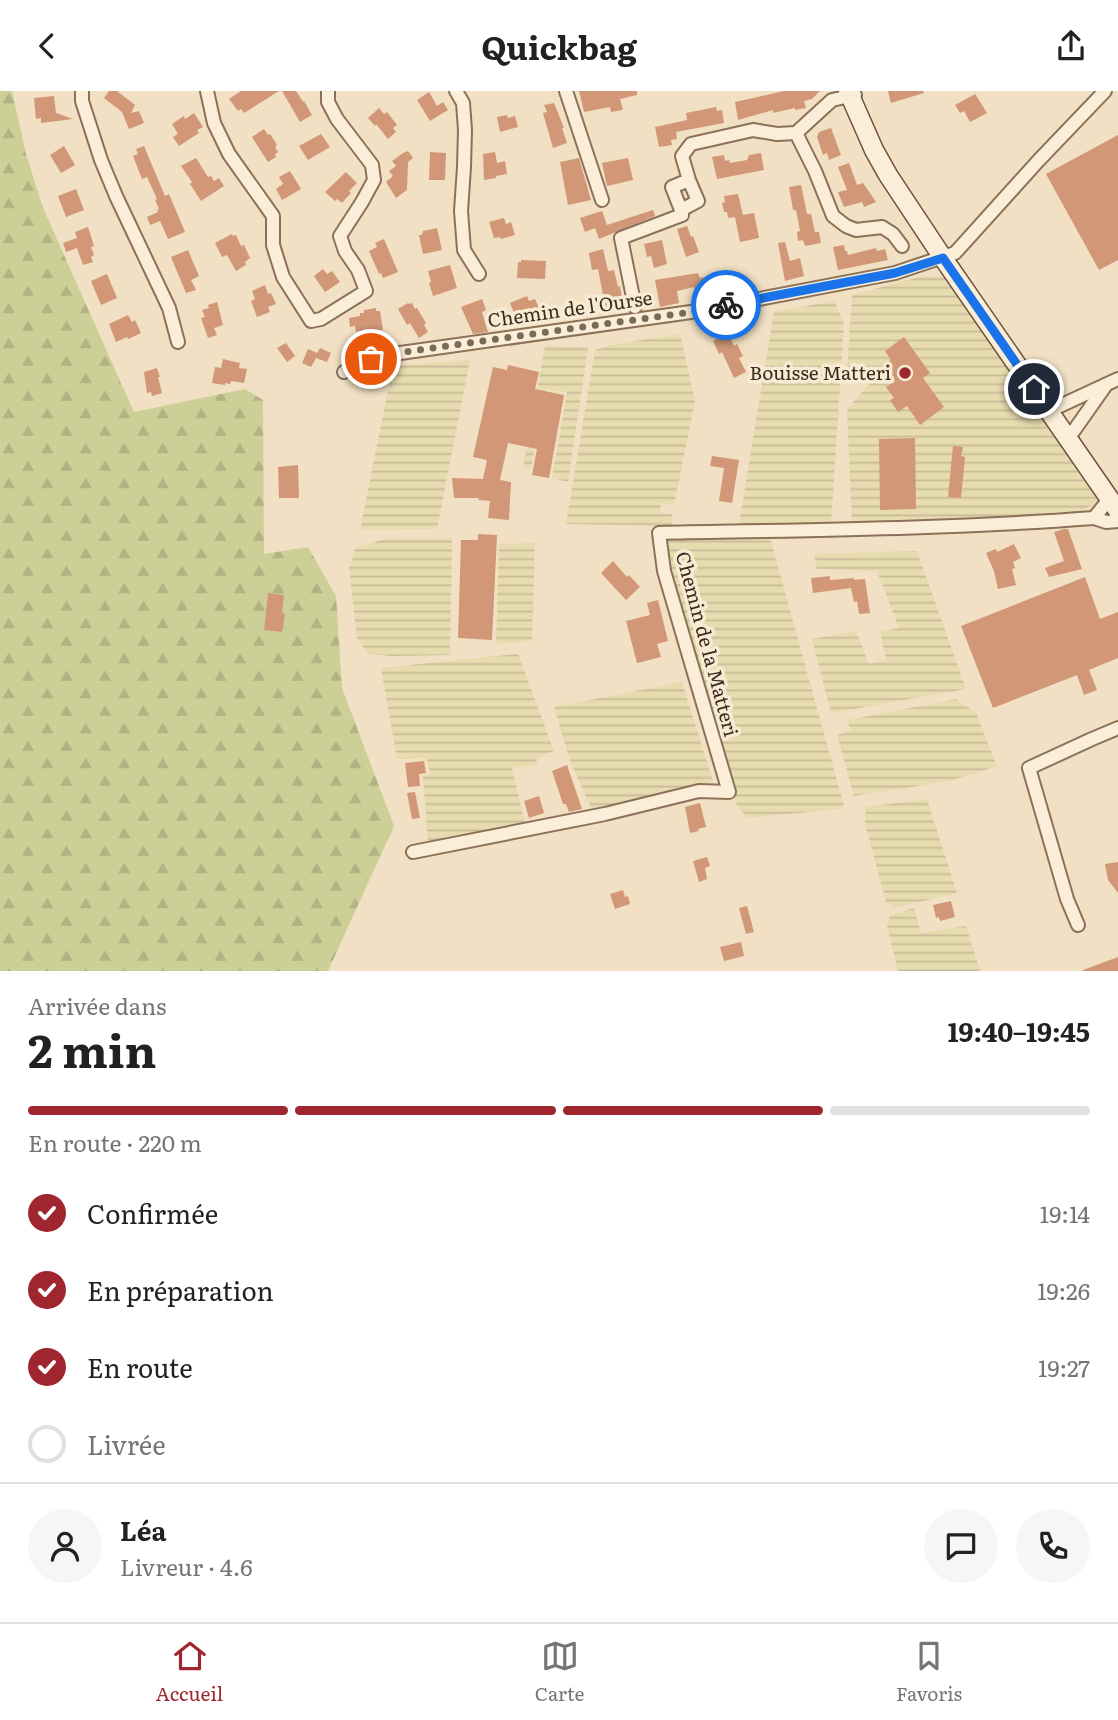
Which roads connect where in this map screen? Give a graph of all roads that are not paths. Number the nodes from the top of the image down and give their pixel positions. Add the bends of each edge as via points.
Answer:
1 (82, 91) edge
2 (207, 91) edge
3 (328, 91) edge
4 (456, 91) edge
5 (566, 91) edge
6 (1105, 91) edge
7 (852, 93) edge
8 (796, 133) junction
9 (689, 180) junction
10 (602, 200) dead end
11 (681, 210) junction
12 (902, 246) dead end
13 (943, 258) junction
14 (479, 274) dead end
15 (635, 307) dead end
16 (178, 342) dead end
17 (344, 372) dead end
18 (1112, 382) edge
19 (1049, 411) junction
20 (1068, 439) junction
21 (1114, 505) edge
22 (1094, 518) junction
23 (1118, 521) edge
24 (1118, 728) edge
25 (412, 852) dead end
26 (1077, 925) dead end

1 - 16 street via 101,160 169,308
2 - 3 street via 214,123 229,154 273,216 273,245 283,277 311,321 366,292 340,236 374,180 372,165 337,119
4 - 14 street via 463,103 465,130 464,250
5 - 10 street
6 - 13 street, Chemin de l'Ourse via 955,253
7 - 8 street via 832,100
7 - 13 main road via 874,151
8 - 9 street via 753,130 691,144 682,156
8 - 12 street via 833,216 856,230 882,227
9 - 11 street via 698,201
9 - 11 street via 672,187
11 - 15 street via 682,215 621,238
13 - 17 street, Chemin de l'Ourse via 895,273 691,312 379,356
13 - 19 main road
18 - 19 street
18 - 20 street
19 - 20 main road
20 - 21 main road
21 - 22 street
22 - 23 street, Chemin de la Matteri
22 - 25 street, Chemin de la Matteri via 940,528 659,533 664,571 729,792 699,791
24 - 26 street via 1029,768

